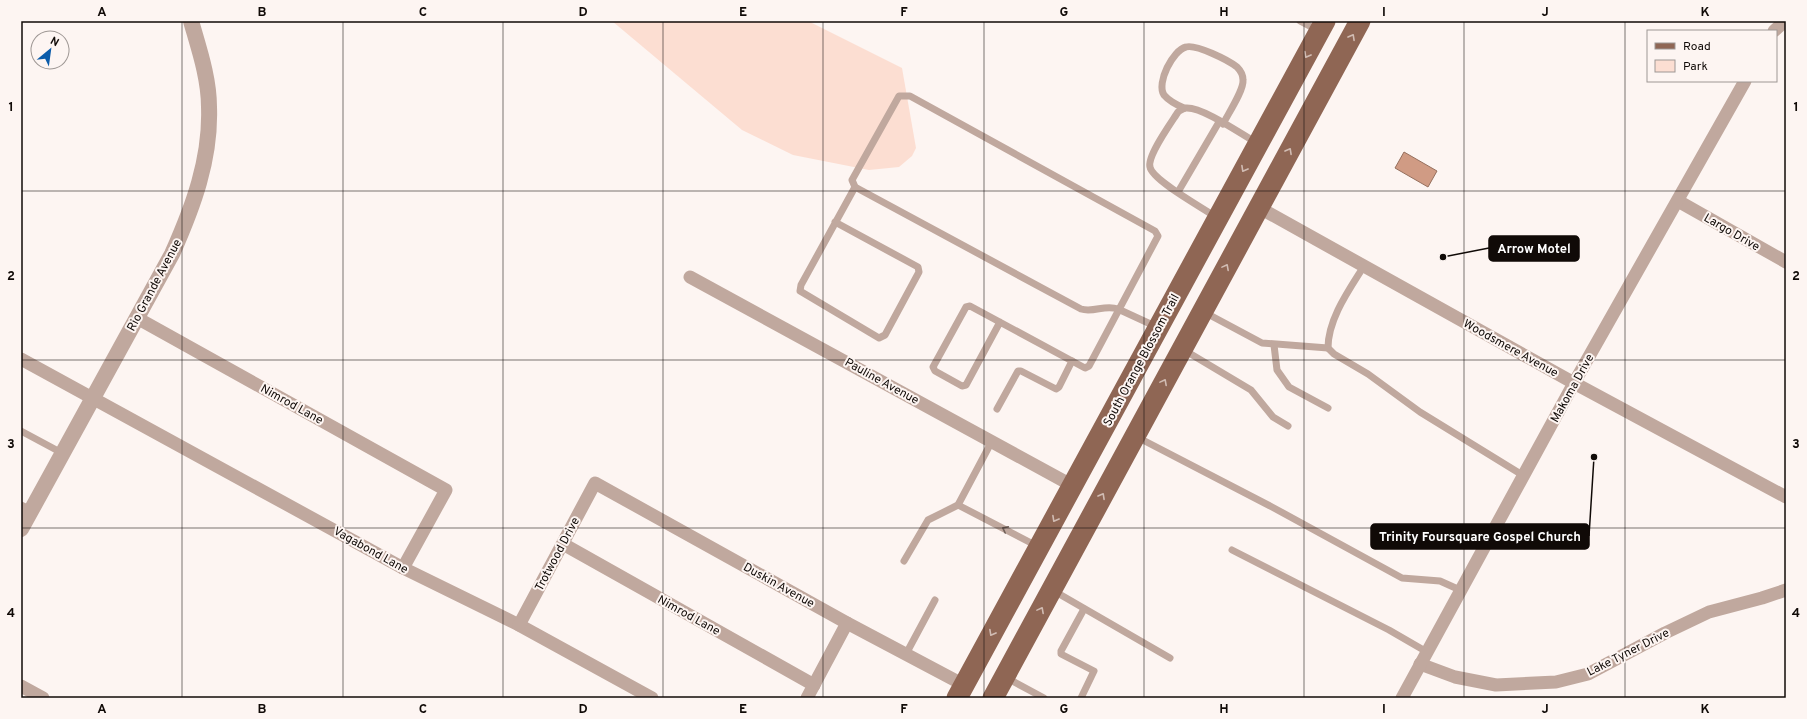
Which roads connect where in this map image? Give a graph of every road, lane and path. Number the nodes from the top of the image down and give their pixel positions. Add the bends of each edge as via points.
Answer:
1 (191, 21) edge
2 (1300, 21) edge
3 (1360, 21) edge
4 (1322, 26) edge
5 (1744, 82) edge
6 (1184, 108) junction
7 (1221, 123) junction
8 (1258, 144) junction
9 (855, 187) junction
10 (1178, 192) junction
11 (1678, 201) junction
12 (1258, 207) junction
13 (1218, 218) junction
14 (835, 222) junction
15 (1786, 262) edge
16 (1364, 266) junction
17 (690, 277) dead end
18 (1118, 309) junction
19 (1202, 311) junction
20 (137, 318) junction
21 (1000, 322) junction
22 (1159, 328) junction
23 (1274, 345) junction
24 (1328, 348) junction
25 (1182, 349) junction
26 (21, 359) edge
27 (1072, 361) junction
28 (1574, 383) junction
29 (93, 397) junction
30 (1328, 408) dead end
31 (997, 409) dead end
32 (1107, 423) junction
33 (1288, 426) dead end
34 (21, 431) edge
35 (1135, 436) junction
36 (992, 441) junction
37 (62, 453) junction
38 (1114, 475) junction
39 (1524, 476) junction
40 (595, 483) joint
41 (1073, 486) junction
42 (1786, 497) edge
43 (958, 505) junction
44 (26, 507) edge
45 (21, 528) edge
46 (1077, 543) junction
47 (563, 544) junction
48 (1039, 547) junction
49 (1232, 550) dead end
50 (904, 561) dead end
51 (404, 568) junction
52 (1052, 590) junction
53 (1460, 590) junction
54 (1786, 590) edge
55 (935, 600) dead end
56 (1084, 609) junction
57 (847, 623) junction
58 (519, 625) junction
59 (1427, 652) junction
60 (906, 654) junction
61 (1170, 658) dead end
62 (1420, 664) junction
63 (1005, 677) junction
64 (814, 685) junction
65 (21, 686) edge
66 (961, 691) edge
67 (43, 698) edge
68 (652, 698) edge
69 (807, 698) edge
70 (993, 698) edge
71 (1044, 698) edge
72 (1081, 698) edge
73 (1402, 698) edge

1 - 20 street, Rio Grande Avenue via 205,77 209,107 208,138 202,174 190,214
2 - 4 lane
12 -> 3 main road
4 -> 8 main road, South Orange Blossom Trail
5 - 11 street, Makoma Drive
6 - 7 lane via 1204,113
6 - 7 lane via 1169,100 1161,87 1162,79 1177,51 1191,46 1236,67 1242,73 1244,81 1241,90
6 - 10 lane via 1178,112 1151,157 1149,166 1161,182
7 - 8 lane
7 - 10 lane
8 -> 13 main road, South Orange Blossom Trail
9 - 14 lane
9 - 18 lane via 1081,309
9 - 18 lane via 852,180 899,96 910,96 1155,231 1158,236
10 - 13 lane
11 - 15 street, Largo Drive
11 - 28 street, Makoma Drive
12 - 16 street, Woodsmere Avenue
19 -> 12 main road
13 - 22 main road, South Orange Blossom Trail
14 - 14 lane via 800,285 800,291 879,338 885,335 920,272 918,267
16 - 24 lane via 1335,318
16 - 28 street, Woodsmere Avenue
17 - 36 street, Pauline Avenue
18 - 22 lane
18 - 27 lane via 1089,366 1085,368
19 - 23 lane via 1262,343
19 - 25 main road
20 - 29 street, Rio Grande Avenue
20 - 51 street, Nimrod Lane via 446,490
21 - 21 lane via 970,306 966,307 933,367 935,371 962,386 966,385
21 - 27 lane
22 - 32 main road, South Orange Blossom Trail
23 - 24 lane
23 - 30 lane via 1277,370 1290,387
24 - 39 lane via 1420,412
25 - 33 lane via 1251,390 1274,417
35 -> 25 main road
26 - 29 street, Vagabond Lane
27 - 31 lane via 1059,388 1056,389 1021,371 1018,372
28 - 39 street, Makoma Drive
28 - 42 street, Woodsmere Avenue
29 - 37 street, Rio Grande Avenue
29 - 51 street, Vagabond Lane
32 - 38 main road via 1105,461
32 - 41 main road, South Orange Blossom Trail
34 - 37 lane
35 - 38 main road
35 - 53 lane via 1402,578 1440,581
36 - 41 street, Pauline Avenue
36 - 43 lane
37 - 44 street, Rio Grande Avenue
46 -> 38 main road
39 - 53 street, Makoma Drive
40 - 47 street, Trotwood Drive
40 - 57 street, Duskin Avenue
41 - 46 main road via 1079,500
41 -> 48 main road, South Orange Blossom Trail
48 -> 43 lane
43 - 50 lane via 928,520
44 - 45 street, Rio Grande Avenue
46 - 52 main road
47 - 58 street, Trotwood Drive
47 - 64 street, Nimrod Lane
48 -> 66 main road, South Orange Blossom Trail
49 - 59 lane
51 - 58 street, Vagabond Lane
52 - 56 lane
63 -> 52 main road
53 - 59 street, Makoma Drive
54 - 62 street, Lake Tyner Drive via 1709,612 1665,632 1588,674 1556,682 1496,685 1455,677
55 - 60 lane
56 - 61 lane
56 - 72 lane via 1061,651 1061,654 1094,671
57 - 60 street, Duskin Avenue
57 - 64 street
58 - 68 street, Vagabond Lane
59 - 62 street, Makoma Drive
60 - 66 street, Duskin Avenue
62 - 73 street, Makoma Drive
63 - 70 main road
63 - 71 lane
64 - 69 street
65 - 67 street

